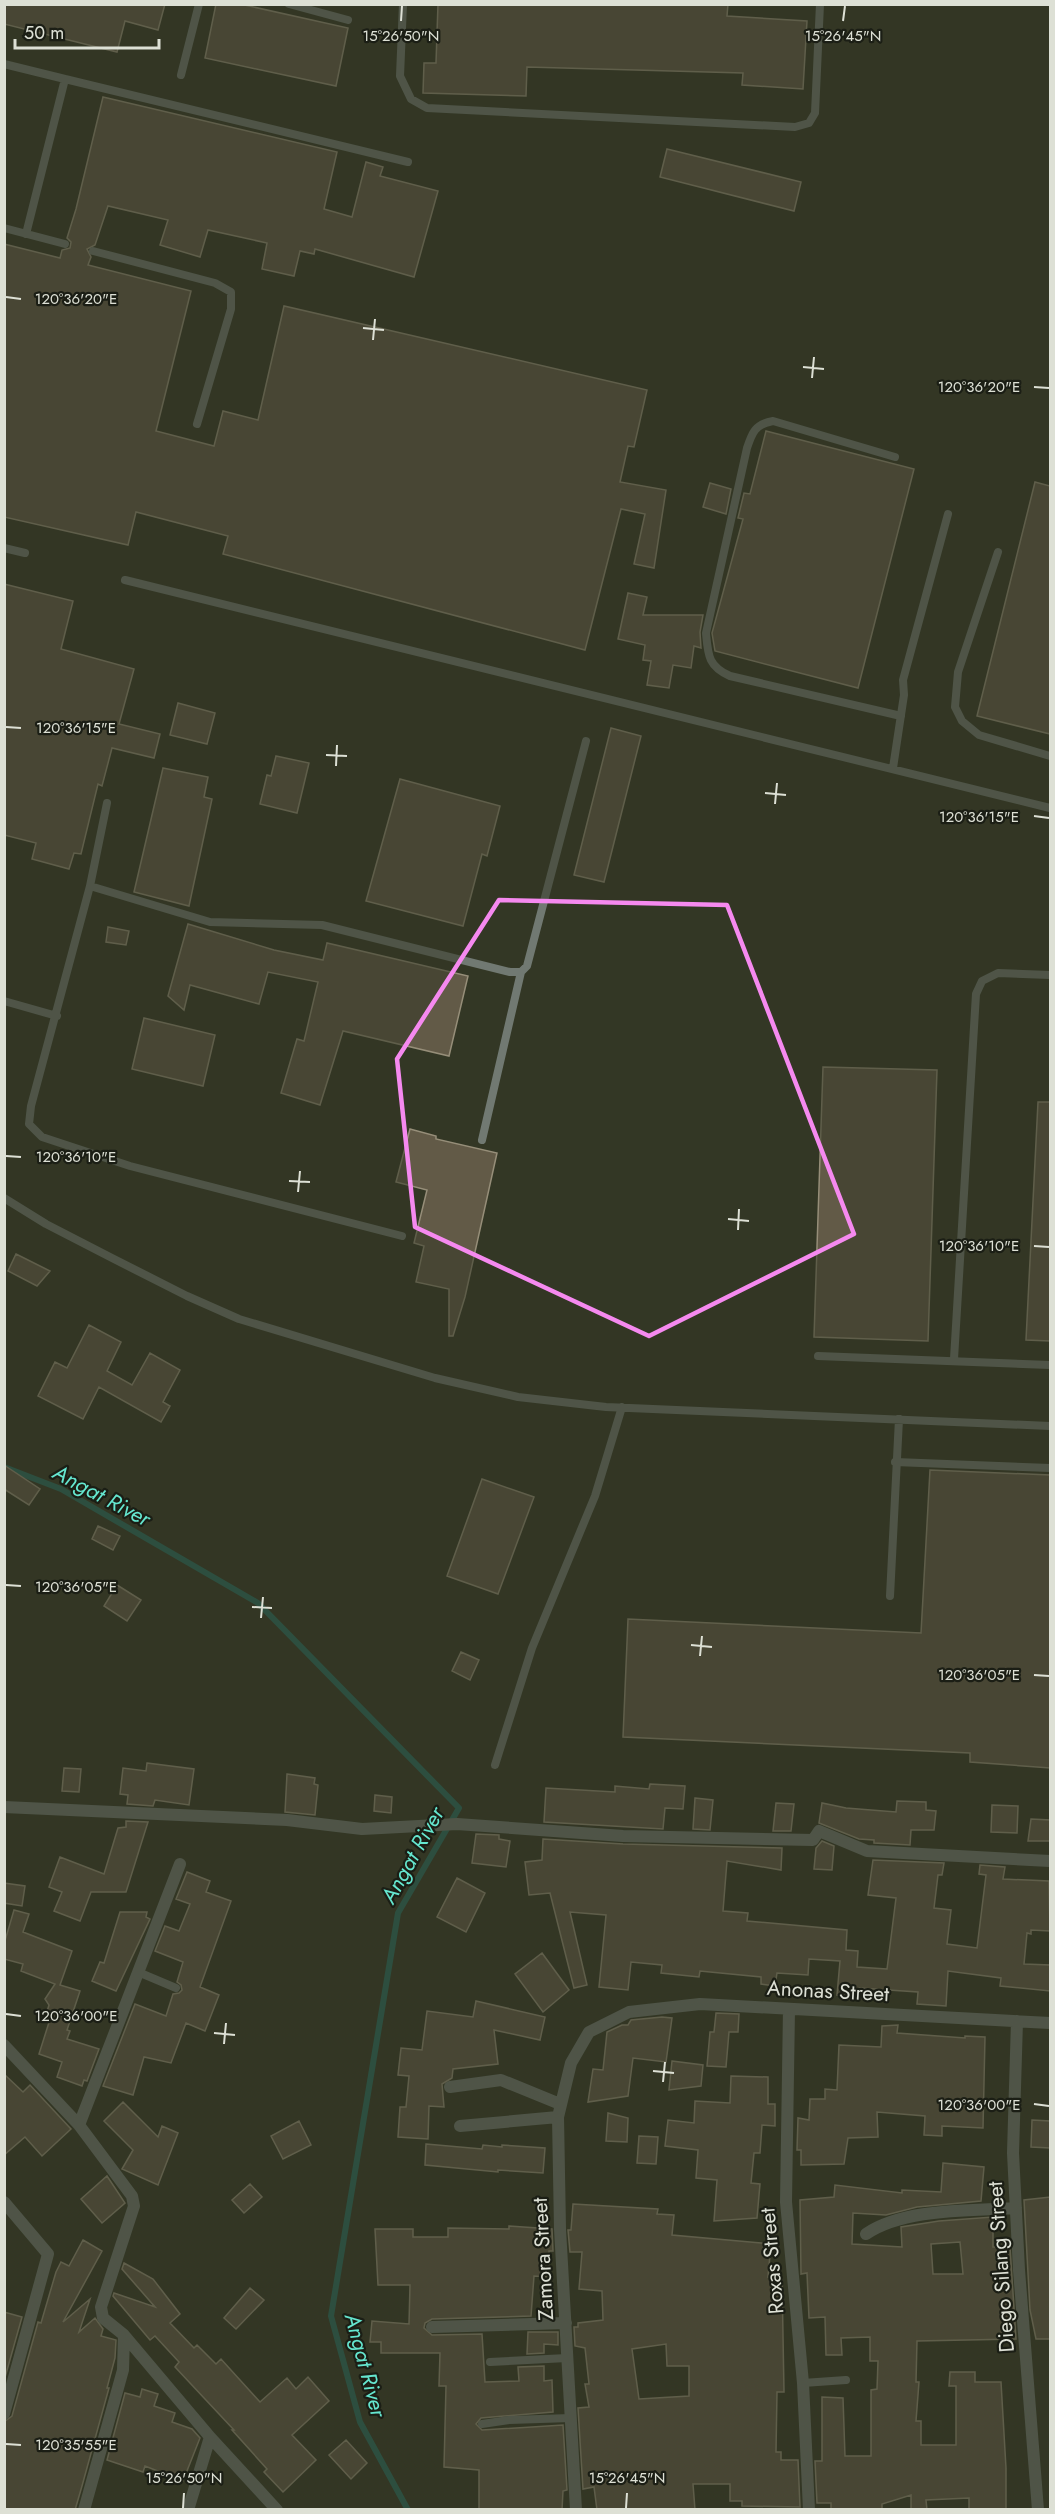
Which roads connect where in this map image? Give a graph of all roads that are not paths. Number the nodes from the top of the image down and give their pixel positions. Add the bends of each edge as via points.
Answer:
1 (199, 4) edge
2 (289, 4) edge
3 (403, 4) edge
4 (820, 4) edge
5 (348, 20) dead end
6 (4, 64) edge
7 (181, 75) dead end
8 (65, 79) junction
9 (408, 162) dead end
10 (4, 228) edge
11 (26, 234) junction
12 (64, 244) dead end
13 (93, 251) dead end
14 (197, 424) dead end
15 (895, 457) dead end
16 (948, 514) dead end
17 (4, 548) edge
18 (998, 552) dead end
19 (25, 553) dead end
20 (125, 580) dead end
21 (901, 716) junction
22 (586, 741) dead end
23 (1050, 756) edge
24 (892, 768) junction
25 (107, 803) dead end
26 (1050, 807) edge
27 (90, 886) junction
28 (521, 972) junction
29 (1050, 975) edge
30 (4, 1001) edge
31 (57, 1016) junction
32 (482, 1140) dead end
33 (4, 1198) edge
34 (402, 1236) dead end
35 (818, 1356) dead end
36 (954, 1359) junction
37 (1050, 1365) edge
38 (622, 1407) junction
39 (899, 1419) junction
40 (1050, 1426) edge
41 (895, 1462) junction
42 (1050, 1468) edge
43 (890, 1596) dead end
44 (495, 1765) dead end
45 (4, 1807) edge
46 (1050, 1861) edge
47 (180, 1864) dead end
48 (138, 1972) junction
49 (176, 1988) dead end
50 (789, 2008) junction
51 (1017, 2021) junction
52 (606, 2022) joint
53 (1050, 2023) edge
54 (4, 2045) edge
55 (450, 2087) dead end
56 (559, 2110) junction
57 (79, 2125) junction
58 (460, 2126) dead end
59 (4, 2202) edge
60 (1016, 2208) junction
61 (866, 2234) dead end
62 (566, 2323) junction
63 (432, 2327) dead end
64 (124, 2335) junction
65 (567, 2358) junction
66 (490, 2362) dead end
67 (846, 2380) dead end
68 (802, 2383) junction
69 (4, 2414) edge
70 (571, 2418) junction
71 (482, 2424) dead end
72 (210, 2437) junction
73 (84, 2510) edge
74 (188, 2510) edge
75 (277, 2510) edge
76 (576, 2510) edge
77 (809, 2510) edge
78 (1038, 2510) edge

1 - 7 lane
2 - 5 lane
3 - 4 lane via 400,76 411,99 427,108 795,127 809,123 815,114
6 - 8 lane
8 - 9 lane
8 - 11 lane
10 - 11 lane
11 - 12 lane
13 - 14 lane via 215,283 231,292 231,309
15 - 21 lane via 772,421 761,423 753,431 747,448 706,633 708,659 716,670 730,676
16 - 21 lane via 903,680
17 - 19 lane
18 - 23 lane via 958,672 955,707 962,721 979,735
20 - 24 lane
21 - 24 lane
22 - 28 lane via 527,966
24 - 26 lane
25 - 27 lane
27 - 28 lane via 210,922 322,925
27 - 31 lane
28 - 32 lane
29 - 36 lane via 998,973 982,981 976,994
30 - 31 lane
31 - 34 lane via 31,1106 29,1124 42,1137 130,1166
33 - 38 lane via 103,1254 239,1319 435,1378 518,1397
35 - 36 lane
36 - 37 lane
38 - 39 lane
38 - 44 lane via 595,1496 532,1648
39 - 40 lane
39 - 41 lane
41 - 42 lane
41 - 43 lane
45 - 46 street via 287,1820 362,1829 457,1824 711,1840 813,1840 819,1832 867,1851
47 - 48 street
48 - 49 lane
48 - 57 street
50 - 51 street, Anonas Street
50 - 52 street, Anonas Street via 700,2004 629,2012
50 - 68 street, Roxas Street via 786,2202
51 - 53 street, Anonas Street
51 - 60 street, Diego Silang Street via 1013,2153
52 - 56 street, Zamora Street via 589,2031 580,2044
54 - 57 street
55 - 56 street via 501,2080
56 - 58 street via 506,2124
56 - 62 street, Zamora Street via 557,2162
57 - 64 street via 126,2186 134,2206 101,2307 103,2318
59 - 69 street via 48,2254
60 - 61 street via 938,2213 883,2222
60 - 78 street, Diego Silang Street
62 - 63 street
62 - 65 street, Zamora Street
64 - 72 street
64 - 73 street via 123,2370
65 - 66 lane
65 - 70 street, Zamora Street
67 - 68 lane
68 - 77 street, Roxas Street
70 - 71 lane
70 - 76 street, Zamora Street
72 - 74 street
72 - 75 street

